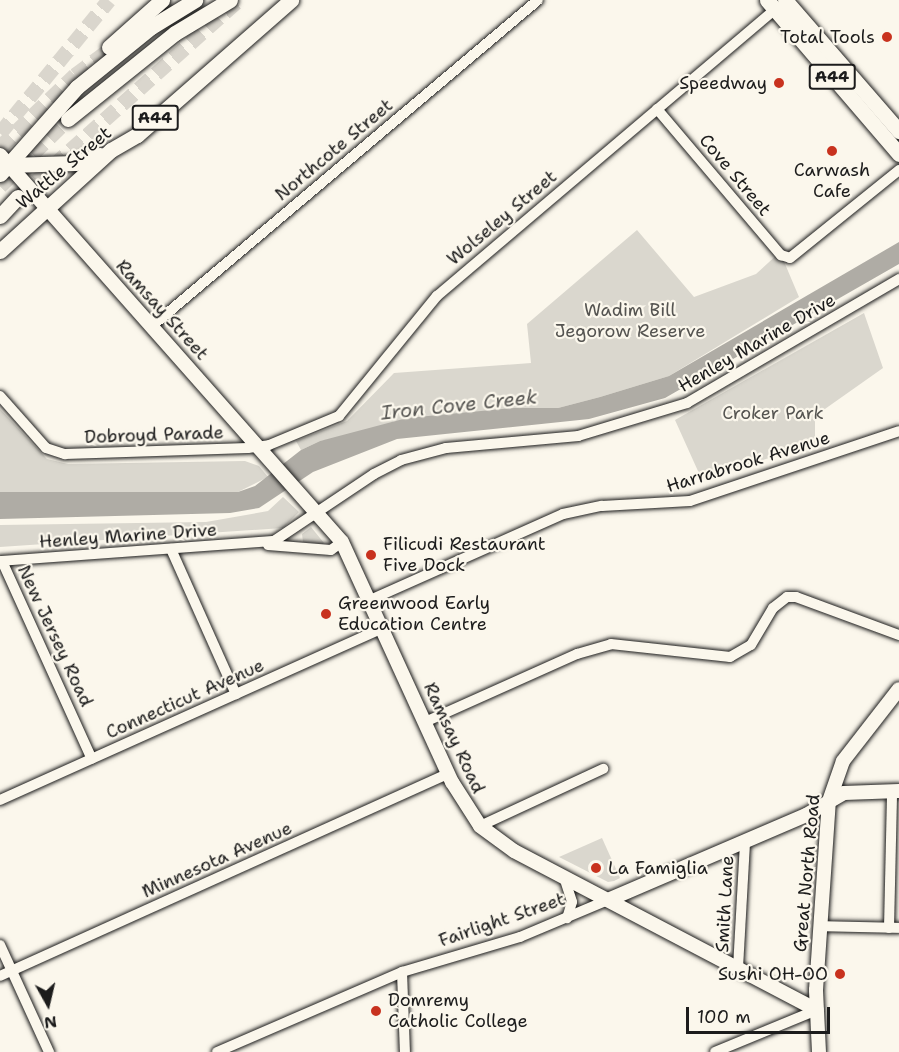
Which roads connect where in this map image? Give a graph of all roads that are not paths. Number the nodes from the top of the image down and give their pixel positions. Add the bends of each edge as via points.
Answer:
1 (162, 0) edge
2 (195, 0) edge
3 (230, 0) edge
4 (291, 0) edge
5 (538, 0) edge
6 (775, 3) edge
7 (77, 87) junction
8 (657, 109) junction
9 (68, 119) tunnel mouth
10 (899, 130) edge
11 (111, 150) junction
12 (899, 154) edge
13 (3, 165) edge
14 (899, 170) edge
15 (18, 197) tunnel mouth
16 (46, 207) junction
17 (0, 216) edge
18 (0, 251) edge
19 (899, 279) edge
20 (152, 326) junction
21 (0, 396) edge
22 (899, 431) edge
23 (257, 446) junction
24 (296, 489) joint
25 (318, 512) junction
26 (342, 542) junction
27 (259, 544) junction
28 (171, 549) junction
29 (1, 561) edge
30 (370, 600) junction
31 (383, 628) junction
32 (899, 635) edge
33 (899, 689) edge
34 (236, 694) junction
35 (425, 722) junction
36 (92, 759) junction
37 (603, 769) dead end
38 (448, 774) junction
39 (896, 791) edge
40 (0, 800) edge
41 (829, 801) junction
42 (480, 826) junction
43 (745, 841) junction
44 (564, 877) junction
45 (608, 900) junction
46 (567, 918) junction
47 (819, 926) junction
48 (894, 928) edge
49 (0, 945) edge
50 (738, 968) junction
51 (12, 970) junction
52 (402, 972) junction
53 (0, 976) edge
54 (817, 1010) junction
55 (49, 1052) edge
56 (217, 1052) edge
57 (405, 1052) edge
58 (715, 1052) edge
59 (810, 1052) edge
60 (819, 1052) edge

1 - 7 highway via 97,59
2 - 7 highway via 133,40
3 - 9 highway via 175,33
4 - 11 highway, Wattle Street / A44 via 137,135
5 - 20 street, Northcote Street
6 - 8 street, Wolseley Street
6 - 10 highway, A44
6 - 12 highway, A44
7 - 13 highway
8 - 14 street, Cove Street via 781,255 790,258
8 - 23 street, Wolseley Street via 437,296 344,413
11 - 13 highway via 75,163
11 - 16 highway, Wattle Street / A44
13 - 16 main road, Ramsay Street
15 - 17 highway
16 - 18 highway, Wattle Street / A44
16 - 20 main road, Ramsay Street
19 - 25 street, Henley Marine Drive via 687,403 578,436 446,448 420,454 374,474
20 - 23 main road, Ramsay Street
21 - 23 street, Dobroyd Parade via 52,452
22 - 30 street, Harrabrook Avenue via 690,501 602,506 563,514
23 - 24 main road, Ramsay Street
24 - 25 main road, Ramsay Road
25 - 26 main road, Ramsay Road
25 - 27 street, Henley Marine Drive via 283,537
26 - 27 street, Henley Marine Drive via 331,550
26 - 30 main road, Ramsay Road
27 - 28 street, Henley Marine Drive
28 - 29 street, Henley Marine Drive
28 - 34 street
29 - 36 street, New Jersey Road
30 - 31 main road, Ramsay Road
31 - 34 street, Connecticut Avenue
31 - 35 main road, Ramsay Road
32 - 35 street via 787,597 773,608 752,645 742,652 715,657 611,644 577,654
33 - 41 main road, Great North Road via 843,761
34 - 36 street, Connecticut Avenue
35 - 38 main road, Ramsay Road
36 - 40 street, Connecticut Avenue
37 - 42 street
38 - 42 main road, Ramsay Road
38 - 51 street, Minnesota Avenue
39 - 41 main road, Fairlight Street via 849,792
39 - 48 street
41 - 43 main road, Fairlight Street
41 - 47 main road, Great North Road
42 - 44 main road, Ramsay Road via 514,851
43 - 45 main road, Fairlight Street
43 - 50 street, Smith Lane
44 - 45 main road, Ramsay Road
44 - 46 street via 572,902
45 - 46 street, Fairlight Street
45 - 50 main road, Ramsay Road
46 - 52 street, Fairlight Street via 520,937
47 - 48 street
47 - 54 main road, Great North Road
49 - 51 street
50 - 54 main road, Ramsay Road
51 - 53 street, Minnesota Avenue
51 - 55 street
52 - 56 street, Fairlight Street
52 - 57 street
54 - 58 street
54 - 59 main road, Great North Road
54 - 60 main road, Great North Road

